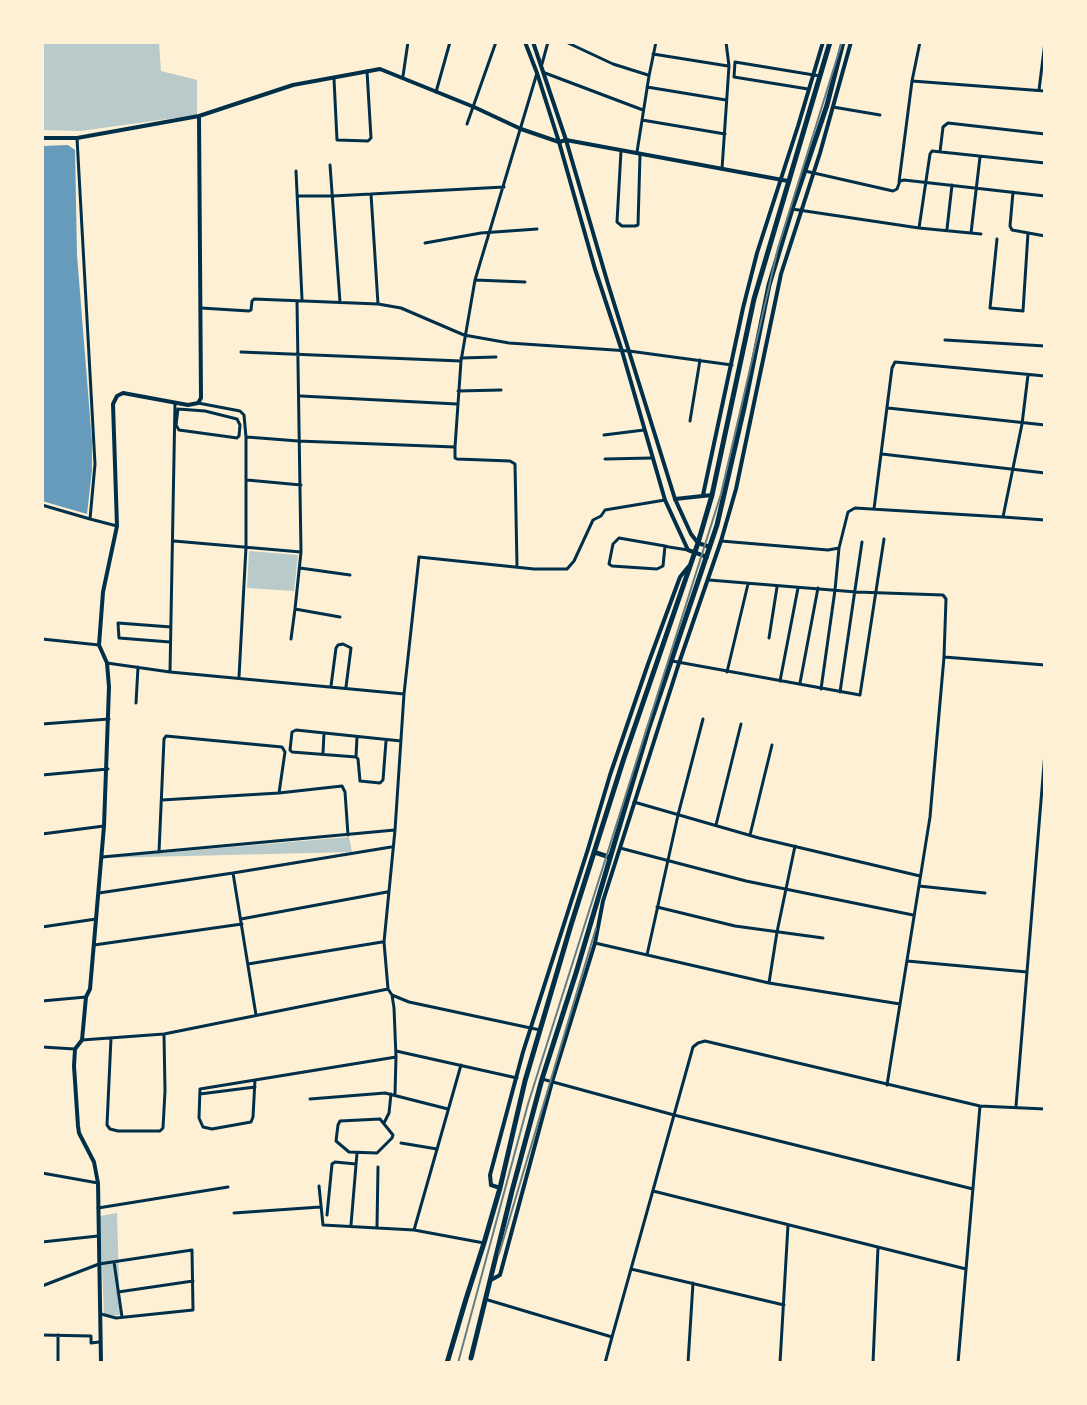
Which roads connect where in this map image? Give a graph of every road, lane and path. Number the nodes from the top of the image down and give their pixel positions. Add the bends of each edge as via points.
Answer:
1 (408, 42) edge
2 (450, 42) edge
3 (496, 42) edge
4 (525, 42) edge
5 (533, 42) edge
6 (548, 42) edge
7 (566, 42) edge
8 (656, 42) edge
9 (726, 42) edge
10 (823, 42) edge
11 (830, 42) edge
12 (843, 42) edge
13 (851, 42) edge
14 (920, 42) edge
15 (1045, 42) edge
16 (653, 54) junction
17 (542, 64) junction
18 (729, 66) junction
19 (367, 71) junction
20 (537, 73) junction
21 (545, 73) junction
22 (813, 74) junction
23 (403, 76) junction
24 (649, 76) junction
25 (334, 77) junction
26 (821, 77) junction
27 (912, 81) junction
28 (647, 87) junction
29 (808, 89) junction
30 (1039, 90) junction
31 (1045, 91) edge
32 (436, 92) junction
33 (728, 101) junction
34 (474, 107) junction
35 (833, 107) junction
36 (643, 110) junction
37 (880, 115) dead end
38 (199, 116) junction
39 (642, 120) junction
40 (467, 124) dead end
41 (521, 129) junction
42 (725, 134) junction
43 (1045, 134) edge
44 (42, 138) edge
45 (77, 138) junction
46 (566, 140) junction
47 (559, 142) junction
48 (621, 151) junction
49 (940, 152) junction
50 (638, 154) junction
51 (980, 156) junction
52 (1045, 163) edge
53 (330, 165) dead end
54 (722, 169) junction
55 (296, 171) dead end
56 (805, 171) junction
57 (813, 173) junction
58 (780, 179) junction
59 (789, 181) junction
60 (899, 182) junction
61 (926, 183) junction
62 (952, 185) junction
63 (504, 187) junction
64 (976, 188) junction
65 (1013, 192) junction
66 (371, 194) junction
67 (298, 196) junction
68 (333, 196) junction
69 (1045, 196) edge
70 (792, 209) junction
71 (800, 211) junction
72 (919, 228) junction
73 (537, 229) dead end
74 (947, 231) junction
75 (489, 233) junction
76 (971, 233) junction
77 (1028, 233) junction
78 (981, 234) dead end
79 (1045, 236) edge
80 (997, 239) dead end
81 (425, 243) dead end
82 (475, 280) junction
83 (525, 282) dead end
84 (299, 300) junction
85 (340, 302) junction
86 (378, 304) junction
87 (200, 308) junction
88 (464, 335) junction
89 (945, 340) dead end
90 (1045, 346) edge
91 (622, 351) junction
92 (629, 351) junction
93 (241, 352) dead end
94 (297, 353) junction
95 (496, 357) dead end
96 (461, 360) junction
97 (700, 360) junction
98 (732, 365) junction
99 (1028, 375) junction
100 (1045, 376) edge
101 (501, 390) dead end
102 (458, 391) junction
103 (299, 396) junction
104 (175, 403) junction
105 (202, 404) junction
106 (457, 404) junction
107 (888, 408) junction
108 (202, 411) junction
109 (690, 421) dead end
110 (1022, 424) junction
111 (1045, 425) edge
112 (644, 430) junction
113 (604, 435) dead end
114 (246, 437) junction
115 (298, 441) junction
116 (455, 447) junction
117 (882, 454) junction
118 (652, 458) junction
119 (605, 459) dead end
120 (1011, 470) junction
121 (1045, 473) edge
122 (247, 480) junction
123 (301, 485) junction
124 (703, 495) junction
125 (712, 495) junction
126 (675, 499) junction
127 (665, 500) junction
128 (42, 505) edge
129 (874, 510) junction
130 (1003, 517) junction
131 (90, 519) junction
132 (1045, 520) edge
133 (117, 526) junction
134 (884, 539) dead end
135 (172, 541) junction
136 (721, 541) junction
137 (862, 542) dead end
138 (698, 543) junction
139 (665, 546) junction
140 (246, 547) junction
141 (710, 547) junction
142 (839, 548) junction
143 (688, 550) junction
144 (301, 552) junction
145 (695, 553) junction
146 (707, 557) junction
147 (691, 564) junction
148 (517, 567) junction
149 (300, 568) junction
150 (350, 575) dead end
151 (709, 580) junction
152 (748, 584) junction
153 (777, 587) junction
154 (798, 588) junction
155 (818, 588) junction
156 (835, 590) junction
157 (856, 592) junction
158 (876, 592) junction
159 (295, 609) junction
160 (340, 617) dead end
161 (171, 627) junction
162 (769, 638) dead end
163 (42, 639) edge
164 (291, 639) dead end
165 (170, 642) junction
166 (99, 645) junction
167 (944, 657) junction
168 (672, 661) junction
169 (107, 663) junction
170 (679, 663) junction
171 (1045, 665) edge
172 (138, 667) junction
173 (170, 672) junction
174 (727, 672) junction
175 (644, 675) junction
176 (239, 677) junction
177 (652, 678) junction
178 (780, 681) junction
179 (800, 684) junction
180 (331, 686) junction
181 (346, 688) junction
182 (821, 689) junction
183 (840, 692) junction
184 (404, 694) junction
185 (136, 703) dead end
186 (109, 719) junction
187 (703, 719) dead end
188 (42, 724) edge
189 (741, 724) dead end
190 (324, 733) junction
191 (357, 737) junction
192 (386, 739) junction
193 (401, 741) junction
194 (772, 745) dead end
195 (1045, 752) edge
196 (323, 755) junction
197 (356, 757) junction
198 (108, 769) junction
199 (42, 775) edge
200 (279, 793) junction
201 (162, 800) junction
202 (634, 802) junction
203 (678, 815) junction
204 (716, 825) junction
205 (104, 826) junction
206 (395, 830) junction
207 (42, 834) edge
208 (348, 835) junction
209 (750, 835) junction
210 (795, 846) junction
211 (393, 847) junction
212 (620, 848) junction
213 (159, 852) junction
214 (594, 852) junction
215 (102, 857) junction
216 (609, 857) junction
217 (669, 861) junction
218 (233, 873) junction
219 (920, 876) junction
220 (919, 886) junction
221 (786, 889) junction
222 (388, 892) junction
223 (99, 893) junction
224 (985, 893) dead end
225 (601, 896) junction
226 (657, 907) junction
227 (914, 915) junction
228 (96, 919) junction
229 (241, 921) junction
230 (42, 927) edge
231 (777, 932) junction
232 (823, 938) dead end
233 (384, 942) junction
234 (595, 943) junction
235 (94, 945) junction
236 (647, 955) junction
237 (907, 961) junction
238 (248, 964) junction
239 (1027, 972) junction
240 (769, 983) junction
241 (388, 989) junction
242 (392, 995) junction
243 (86, 997) junction
244 (42, 1001) edge
245 (900, 1004) junction
246 (256, 1015) junction
247 (530, 1028) junction
248 (540, 1030) junction
249 (164, 1034) junction
250 (111, 1038) junction
251 (82, 1040) junction
252 (42, 1047) edge
253 (75, 1049) junction
254 (396, 1054) junction
255 (461, 1065) junction
256 (517, 1078) junction
257 (542, 1079) junction
258 (255, 1080) junction
259 (552, 1082) junction
260 (887, 1085) junction
261 (255, 1087) junction
262 (200, 1092) junction
263 (393, 1094) junction
264 (310, 1099) dead end
265 (980, 1106) junction
266 (1016, 1106) junction
267 (448, 1109) junction
268 (1045, 1109) edge
269 (674, 1115) junction
270 (384, 1123) junction
271 (401, 1143) dead end
272 (437, 1149) junction
273 (357, 1153) junction
274 (356, 1164) junction
275 (378, 1167) dead end
276 (42, 1173) edge
277 (98, 1183) junction
278 (319, 1186) dead end
279 (228, 1187) dead end
280 (500, 1188) junction
281 (973, 1189) junction
282 (653, 1191) junction
283 (320, 1207) junction
284 (98, 1208) junction
285 (234, 1213) dead end
286 (327, 1215) dead end
287 (788, 1225) junction
288 (351, 1226) junction
289 (377, 1227) junction
290 (414, 1230) junction
291 (98, 1236) junction
292 (42, 1242) edge
293 (484, 1243) junction
294 (878, 1247) junction
295 (114, 1262) junction
296 (99, 1264) junction
297 (631, 1269) junction
298 (966, 1269) junction
299 (193, 1281) junction
300 (490, 1281) junction
301 (693, 1282) junction
302 (42, 1286) edge
303 (118, 1292) junction
304 (485, 1299) junction
305 (784, 1305) junction
306 (100, 1314) junction
307 (122, 1317) junction
308 (42, 1335) edge
309 (58, 1335) junction
310 (612, 1337) junction
311 (101, 1342) junction
312 (471, 1358) dead end
313 (58, 1363) edge
314 (101, 1363) edge
315 (447, 1363) edge
316 (605, 1363) edge
317 (688, 1363) edge
318 (780, 1363) edge
319 (873, 1363) edge
320 (958, 1363) edge

1 - 23 street
2 - 32 street
3 - 34 street
4 - 20 street
5 - 17 street
6 - 17 street
7 - 24 street
8 - 16 street
9 - 18 street
10 - 22 street
11 - 26 main road
12 - 56 main road
13 - 35 street
14 - 27 street
15 - 30 street
16 - 18 street
16 - 24 street
17 - 21 street
18 - 33 street
19 - 23 street via 385,69
19 - 25 street
19 - 25 street via 368,141 337,140
20 - 41 street
20 - 47 street
21 - 36 street
21 - 46 street
22 - 26 street
22 - 29 street
22 - 29 street via 735,62 734,77
23 - 32 street
24 - 28 street
25 - 38 street
26 - 59 main road
27 - 30 street
27 - 60 street
28 - 33 street
28 - 36 street
29 - 58 street
30 - 31 street
32 - 34 street
33 - 42 street
34 - 40 street
34 - 41 street
35 - 37 street
35 - 57 street
36 - 39 street
38 - 45 street
38 - 87 street
39 - 42 street
39 - 50 street
41 - 47 street
41 - 63 street
42 - 54 street
43 - 49 street via 948,123
44 - 45 street
45 - 131 street via 95,464
46 - 47 street
46 - 48 street
46 - 92 street
47 - 91 street
48 - 50 street
48 - 50 street via 617,222 622,226 638,225
49 - 51 street
49 - 61 street via 930,153
50 - 54 street
51 - 52 street
51 - 64 street
53 - 68 street
54 - 58 street
55 - 67 street
56 - 57 street
56 - 70 main road
57 - 60 street via 893,191
57 - 71 street
58 - 59 street
58 - 98 street via 753,267
59 - 125 main road via 754,299
60 - 61 street
61 - 62 street
61 - 72 street
62 - 64 street
62 - 74 street
63 - 66 street
63 - 75 street
64 - 65 street
64 - 76 street
65 - 69 street
65 - 77 street via 1010,226
66 - 68 street
66 - 86 street
67 - 68 street
67 - 84 street
68 - 85 street
70 - 71 street
70 - 141 main road via 769,285
71 - 72 street
71 - 136 street
72 - 74 street
73 - 75 street
74 - 76 street
75 - 81 street
75 - 82 street
76 - 78 street
77 - 79 street
77 - 80 street via 1023,311 990,308
82 - 83 street
82 - 88 street
84 - 85 street
84 - 87 street via 254,299 249,311
84 - 94 street
85 - 86 street
86 - 88 street via 401,308
87 - 105 street
88 - 91 street
88 - 96 street
89 - 90 street
91 - 92 street
91 - 112 street
92 - 97 street
92 - 126 street
93 - 94 street
94 - 96 street
94 - 103 street
95 - 96 street
96 - 102 street
97 - 98 street
97 - 109 street
98 - 124 street
99 - 100 street
99 - 107 street via 898,361 892,368
99 - 110 street
101 - 102 street
102 - 106 street
103 - 106 street
103 - 115 street
104 - 105 street
104 - 133 street via 123,393 113,404
104 - 135 street
105 - 108 street
105 - 114 street via 243,412
106 - 116 street
107 - 110 street
107 - 117 street
108 - 108 street via 237,419 239,436 176,428 178,409
110 - 111 street
110 - 120 street
112 - 113 street
112 - 118 street
114 - 115 street
114 - 122 street
115 - 116 street
115 - 123 street
116 - 148 street via 457,459 515,464
117 - 120 street
117 - 129 street
118 - 119 street
118 - 127 street
120 - 121 street
120 - 130 street
122 - 123 street
122 - 140 street
123 - 144 street
124 - 125 street
124 - 126 street
125 - 138 main road
126 - 138 street
127 - 143 street
127 - 148 street via 605,510 593,520 567,569
128 - 131 street
129 - 130 street
129 - 142 street via 848,512
130 - 132 street
131 - 133 street
133 - 166 street
134 - 158 street
135 - 140 street
135 - 161 street
136 - 142 street
136 - 151 street
137 - 157 street
138 - 141 street
138 - 145 main road
139 - 139 street via 619,538 609,564 657,569 663,566
139 - 143 street
140 - 144 street
140 - 176 street
141 - 146 main road
142 - 156 street
143 - 145 street
144 - 149 street
145 - 146 street
145 - 147 main road
146 - 168 main road
147 - 175 street via 680,577
147 - 177 main road
148 - 184 street via 419,557
149 - 150 street
149 - 159 street
151 - 152 street
151 - 170 street
152 - 153 street
152 - 174 street
153 - 154 street
153 - 162 street
154 - 155 street
154 - 178 street
155 - 156 street
155 - 179 street
156 - 157 street
156 - 182 street
157 - 158 street
157 - 183 street
158 - 167 street via 945,596
158 - 183 street via 860,695
159 - 160 street
159 - 164 street
161 - 165 street
161 - 165 street via 118,623 119,638
163 - 166 street
165 - 173 street
166 - 169 street
167 - 171 street
167 - 219 street
168 - 170 street
168 - 216 main road
169 - 172 street
169 - 186 street
170 - 174 street
170 - 202 street
172 - 173 street
172 - 185 street
173 - 176 street
174 - 178 street
175 - 177 street
175 - 247 street
176 - 180 street
177 - 214 main road
178 - 179 street
179 - 182 street
180 - 181 street
180 - 181 street via 336,648 343,644 351,648
181 - 184 street
182 - 183 street
184 - 193 street
186 - 188 street
186 - 198 street
187 - 203 street
189 - 204 street
190 - 191 street
190 - 196 street
190 - 196 street via 294,730 290,750
191 - 192 street
191 - 197 street
192 - 193 street
192 - 197 street via 380,783 360,781
193 - 206 street
194 - 209 street
195 - 239 street
196 - 197 street
198 - 199 street
198 - 205 street
200 - 201 street
200 - 201 street via 282,747 168,735
200 - 208 street via 342,786
201 - 213 street
202 - 203 street
202 - 212 street
203 - 204 street
203 - 217 street
204 - 209 street
205 - 207 street
205 - 215 street
206 - 208 street
206 - 211 street
208 - 213 street
209 - 210 street
210 - 219 street
210 - 221 street
211 - 218 street
211 - 222 street
212 - 217 street
212 - 225 street
213 - 215 street
214 - 216 main road
214 - 248 main road
215 - 223 street
216 - 225 main road
217 - 221 street
217 - 226 street
218 - 223 street
218 - 229 street
219 - 220 street
220 - 224 street
220 - 227 street
221 - 227 street
221 - 231 street
222 - 229 street
222 - 233 street
223 - 228 street
225 - 234 street
225 - 257 main road
226 - 231 street
226 - 236 street
227 - 237 street
228 - 230 street
228 - 235 street
229 - 235 street
229 - 238 street
231 - 232 street
231 - 240 street
233 - 238 street
233 - 241 street
234 - 236 street
234 - 259 street
235 - 243 street
236 - 240 street
237 - 239 street
237 - 245 street
238 - 246 street
239 - 266 street
240 - 245 street
241 - 242 street
241 - 246 street
242 - 247 street
242 - 254 street
243 - 244 street
243 - 251 street
245 - 260 street
246 - 249 street
247 - 248 street
247 - 256 street
248 - 280 main road
249 - 250 street
249 - 250 street via 160,1131 118,1131 107,1125
250 - 251 street
251 - 253 street
252 - 253 street
253 - 277 street via 79,1133
254 - 255 street
254 - 258 street
254 - 263 street
255 - 256 street
255 - 267 street
256 - 280 street via 490,1175 491,1185
257 - 259 street
257 - 300 main road
258 - 261 street
258 - 262 street
259 - 269 street
259 - 300 street via 500,1275
260 - 265 street
260 - 269 street via 705,1041 693,1047
261 - 262 street
261 - 262 street via 251,1122 212,1129 203,1127 199,1118
263 - 264 street
263 - 267 street
263 - 270 street
265 - 266 street
265 - 281 street
266 - 268 street
267 - 272 street
269 - 281 street
269 - 282 street
270 - 273 street via 392,1138 377,1153
270 - 273 street via 338,1123 336,1141
271 - 272 street
272 - 290 street
273 - 274 street
274 - 286 street via 333,1162
274 - 288 street
275 - 289 street
276 - 277 street
277 - 284 street
278 - 283 street
279 - 284 street
280 - 293 main road
281 - 298 street
282 - 287 street
282 - 297 street
283 - 285 street
283 - 288 street via 323,1225
284 - 291 street
287 - 294 street
287 - 305 street
288 - 289 street
289 - 290 street
290 - 293 street
291 - 292 street
291 - 296 street
293 - 315 main road
294 - 298 street
294 - 319 street
295 - 296 street
295 - 299 street via 192,1250
295 - 303 street
296 - 302 street
296 - 306 street
297 - 301 street
297 - 310 street
298 - 320 street
299 - 303 street
299 - 307 street via 193,1310
300 - 304 main road
301 - 305 street
301 - 317 street
303 - 307 street
304 - 310 street
304 - 312 main road
305 - 318 street
306 - 307 street
306 - 311 street
308 - 309 street
309 - 311 street via 91,1336 91,1343
309 - 313 street
310 - 316 street
311 - 314 street

